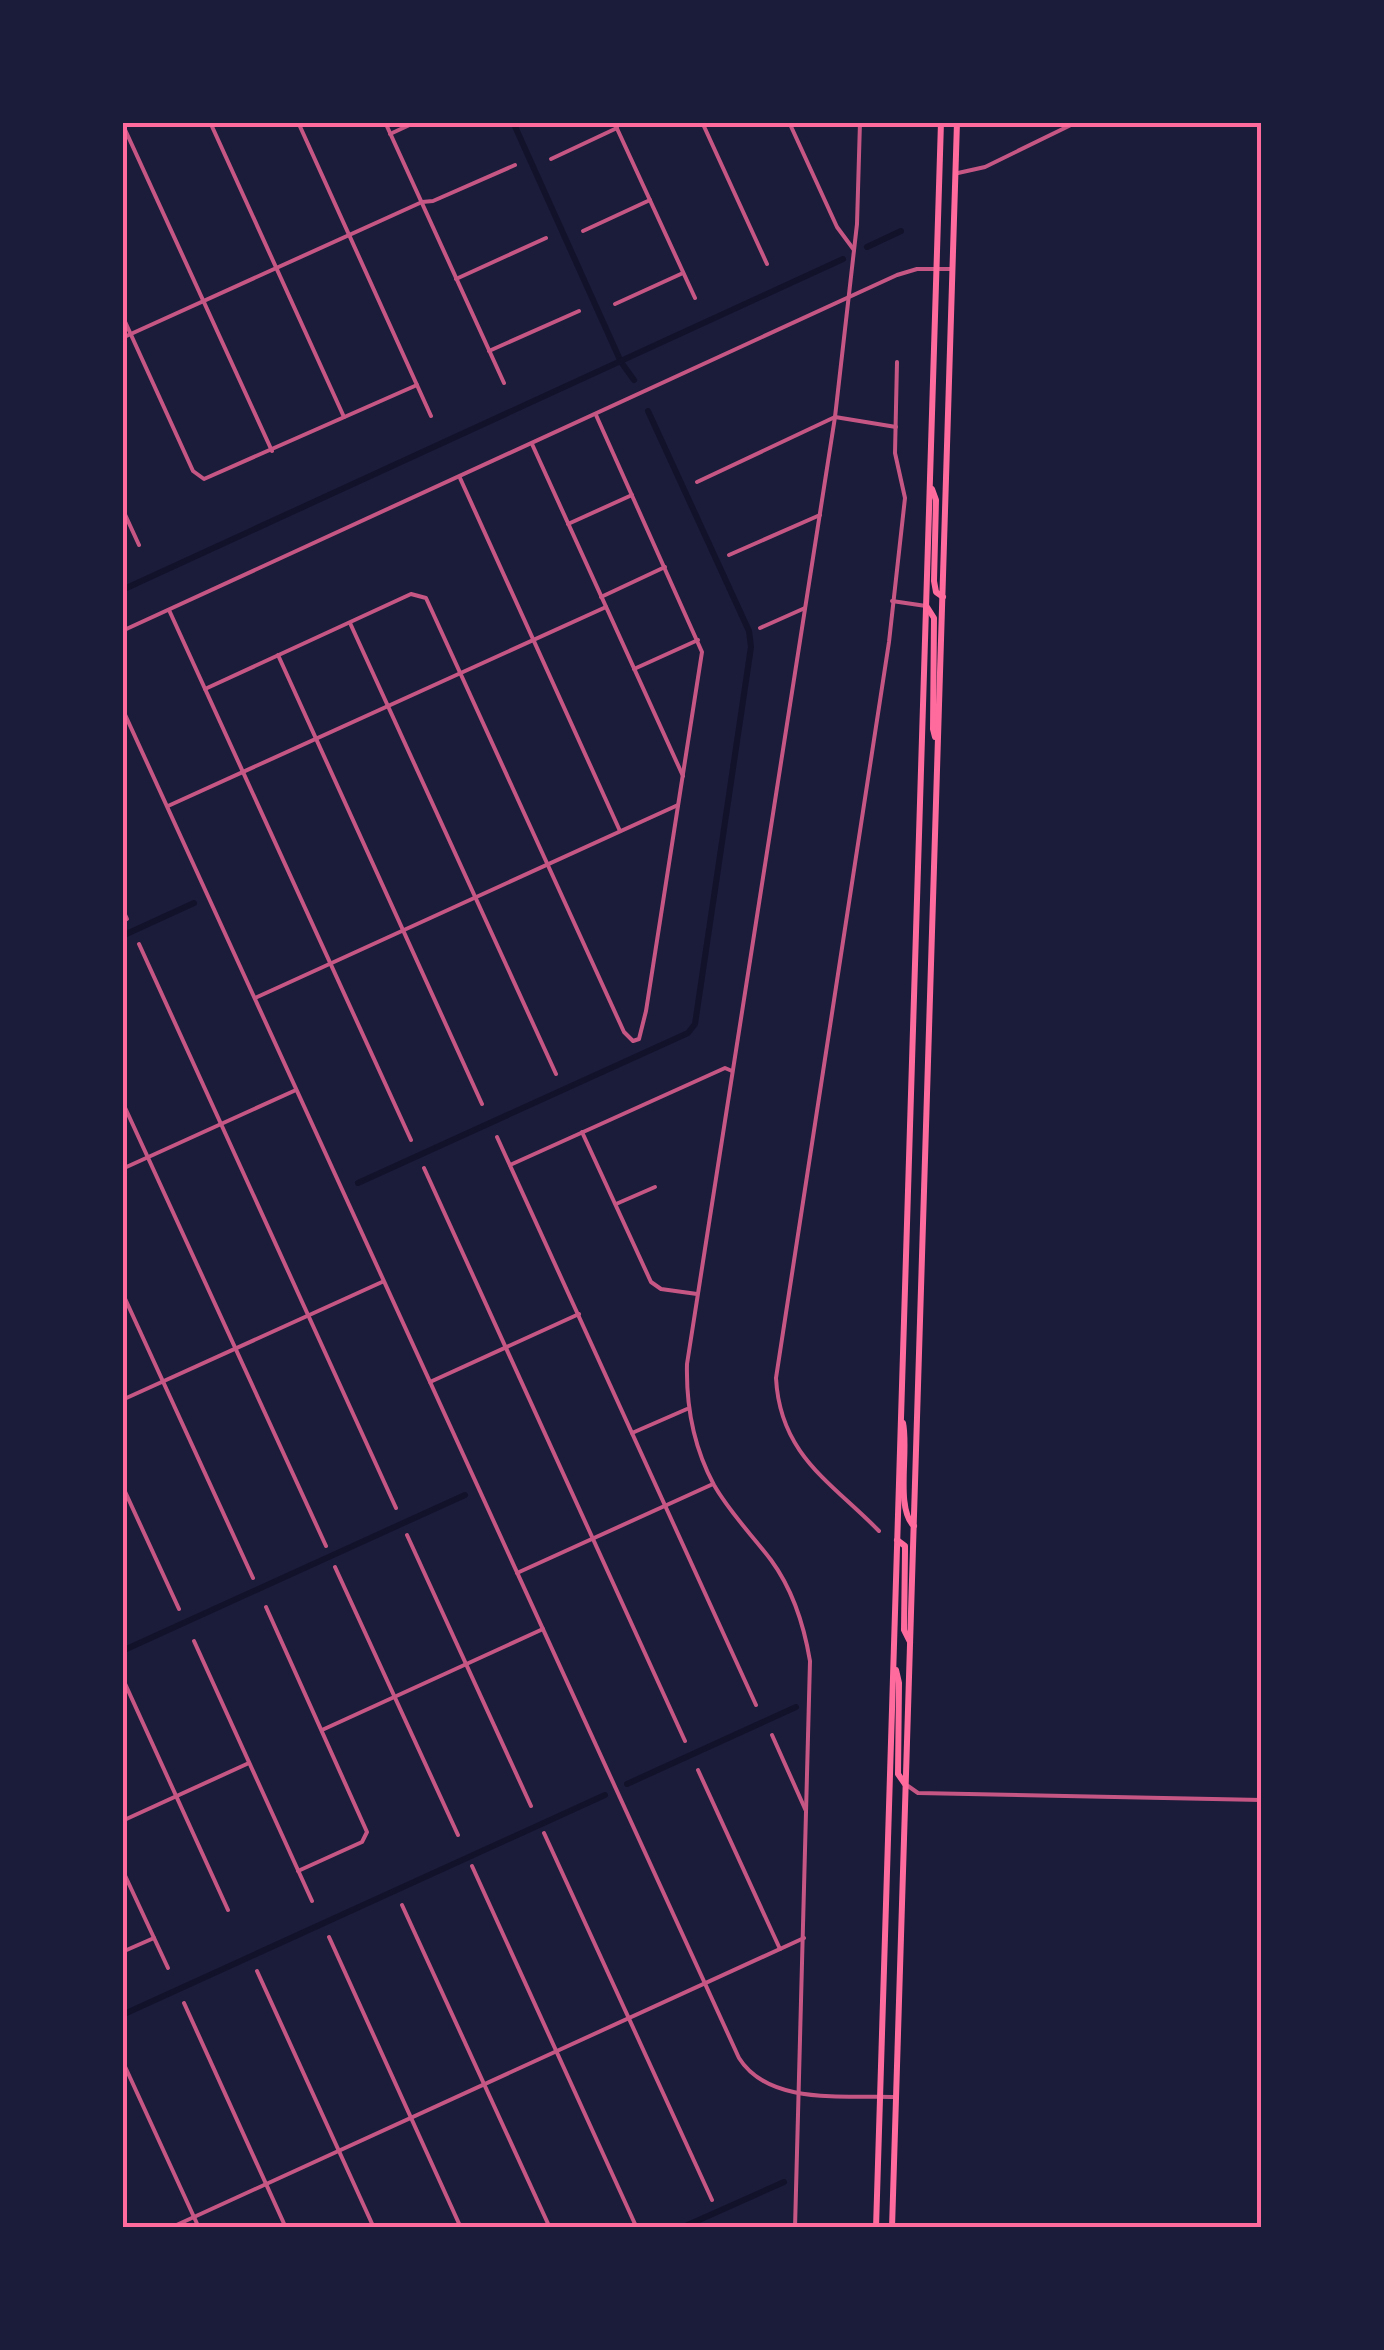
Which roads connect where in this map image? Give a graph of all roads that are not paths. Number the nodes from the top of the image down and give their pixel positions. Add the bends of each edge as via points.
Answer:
1 (210, 122) edge
2 (298, 122) edge
3 (385, 122) edge
4 (416, 122) edge
5 (702, 122) edge
6 (790, 122) edge
7 (860, 122) edge
8 (941, 122) edge
9 (958, 122) edge
10 (1077, 122) edge
11 (122, 123) edge
12 (616, 125) edge
13 (390, 134) junction
14 (550, 159) dead end
15 (514, 165) dead end
16 (956, 173) junction
17 (650, 200) junction
18 (422, 202) junction
19 (583, 231) dead end
20 (349, 235) junction
21 (546, 238) dead end
22 (854, 250) junction
23 (767, 264) dead end
24 (276, 268) junction
25 (936, 269) junction
26 (953, 270) junction
27 (683, 273) junction
28 (456, 279) junction
29 (695, 298) dead end
30 (849, 298) junction
31 (204, 301) junction
32 (615, 304) dead end
33 (578, 311) dead end
34 (122, 315) edge
35 (131, 334) junction
36 (122, 338) edge
37 (489, 351) junction
38 (897, 362) dead end
39 (504, 383) dead end
40 (416, 384) junction
41 (596, 415) junction
42 (431, 416) dead end
43 (344, 418) junction
44 (835, 418) junction
45 (896, 428) junction
46 (532, 444) junction
47 (272, 451) junction
48 (460, 478) junction
49 (697, 482) dead end
50 (930, 483) junction
51 (632, 495) junction
52 (122, 508) edge
53 (820, 515) junction
54 (568, 524) junction
55 (140, 545) dead end
56 (730, 555) dead end
57 (665, 567) junction
58 (601, 596) junction
59 (943, 598) junction
60 (892, 601) junction
61 (606, 606) junction
62 (926, 606) junction
63 (805, 608) junction
64 (170, 610) junction
65 (350, 622) junction
66 (760, 628) dead end
67 (122, 631) edge
68 (533, 640) junction
69 (698, 640) junction
70 (278, 656) junction
71 (634, 669) junction
72 (461, 673) junction
73 (205, 688) junction
74 (388, 706) junction
75 (122, 708) edge
76 (316, 739) junction
77 (938, 742) junction
78 (243, 772) junction
79 (683, 776) junction
80 (678, 805) junction
81 (168, 806) junction
82 (620, 831) junction
83 (548, 864) junction
84 (475, 897) junction
85 (122, 908) edge
86 (128, 919) dead end
87 (403, 930) junction
88 (139, 944) dead end
89 (331, 963) junction
90 (255, 998) junction
91 (732, 1071) junction
92 (556, 1074) dead end
93 (297, 1090) junction
94 (122, 1100) edge
95 (482, 1104) dead end
96 (221, 1124) junction
97 (582, 1132) junction
98 (497, 1137) dead end
99 (411, 1140) dead end
100 (148, 1157) junction
101 (510, 1165) junction
102 (424, 1168) dead end
103 (122, 1169) edge
104 (655, 1186) dead end
105 (616, 1204) junction
106 (384, 1281) junction
107 (122, 1292) edge
108 (697, 1294) junction
109 (579, 1314) junction
110 (308, 1316) junction
111 (506, 1348) junction
112 (236, 1349) junction
113 (163, 1382) junction
114 (430, 1382) junction
115 (122, 1400) edge
116 (689, 1408) junction
117 (900, 1412) junction
118 (632, 1433) junction
119 (122, 1484) edge
120 (714, 1484) junction
121 (665, 1506) junction
122 (396, 1508) dead end
123 (914, 1526) junction
124 (879, 1531) dead end
125 (407, 1535) dead end
126 (593, 1539) junction
127 (897, 1540) junction
128 (326, 1546) dead end
129 (335, 1567) dead end
130 (517, 1573) junction
131 (253, 1578) dead end
132 (266, 1608) dead end
133 (179, 1609) dead end
134 (543, 1629) junction
135 (194, 1641) dead end
136 (910, 1643) junction
137 (893, 1659) junction
138 (466, 1664) junction
139 (122, 1677) edge
140 (394, 1697) junction
141 (756, 1704) dead end
142 (322, 1730) junction
143 (772, 1734) dead end
144 (685, 1741) dead end
145 (250, 1763) junction
146 (698, 1770) dead end
147 (906, 1785) junction
148 (177, 1796) junction
149 (1262, 1800) edge
150 (531, 1806) dead end
151 (808, 1815) junction
152 (122, 1821) edge
153 (544, 1833) dead end
154 (458, 1835) dead end
155 (472, 1866) dead end
156 (122, 1869) edge
157 (298, 1871) junction
158 (312, 1902) dead end
159 (402, 1905) dead end
160 (228, 1910) dead end
161 (329, 1937) dead end
162 (154, 1938) junction
163 (804, 1938) junction
164 (780, 1949) junction
165 (122, 1952) edge
166 (168, 1968) dead end
167 (257, 1971) dead end
168 (704, 1984) junction
169 (184, 2004) dead end
170 (628, 2018) junction
171 (556, 2051) junction
172 (122, 2060) edge
173 (484, 2084) junction
174 (800, 2092) junction
175 (880, 2096) junction
176 (896, 2097) junction
177 (411, 2117) junction
178 (339, 2150) junction
179 (266, 2183) junction
180 (712, 2200) dead end
181 (194, 2216) junction
182 (636, 2224) dead end
183 (170, 2228) edge
184 (199, 2228) edge
185 (286, 2228) edge
186 (374, 2228) edge
187 (462, 2228) edge
188 (550, 2228) edge
189 (795, 2228) edge
190 (876, 2228) edge
191 (892, 2228) edge

1 - 24 street
2 - 20 street
3 - 13 street
4 - 13 street
5 - 23 street
6 - 22 street
7 - 22 street
8 - 25 highway
9 - 16 highway
10 - 16 street via 985,167
11 - 31 street
12 - 14 street
12 - 17 street
13 - 18 street
15 - 18 street
16 - 26 highway
17 - 19 street
17 - 27 street
18 - 20 street
18 - 28 street
20 - 24 street
20 - 40 street
21 - 28 street
22 - 30 street
24 - 31 street
24 - 43 street
25 - 26 street
25 - 30 street via 904,272
25 - 50 highway
26 - 59 highway
27 - 29 street
27 - 32 street
28 - 37 street
30 - 41 street
30 - 44 street
31 - 35 street
31 - 47 street
33 - 37 street
34 - 35 street
35 - 36 street
35 - 47 street via 198,477
37 - 39 street
38 - 45 street
40 - 42 street
40 - 43 street
41 - 46 street
41 - 51 street
43 - 47 street
44 - 45 street
44 - 49 street
44 - 53 street
45 - 60 street via 906,498
46 - 48 street
46 - 54 street
48 - 64 street
48 - 68 street
50 - 59 highway via 936,500 934,580
50 - 62 highway
51 - 54 street
51 - 57 street
52 - 55 street
53 - 56 street
53 - 63 street
54 - 58 street
57 - 58 street
57 - 69 street
58 - 61 street
59 - 77 highway
60 - 62 street
60 - 124 street via 776,1378 800,1454
61 - 68 street
61 - 71 street
62 - 77 highway via 934,618 932,729
62 - 117 highway
63 - 66 street
63 - 91 street
64 - 67 street
64 - 73 street
65 - 70 street
65 - 72 street via 421,594
65 - 74 street
68 - 72 street
68 - 82 street
69 - 71 street
69 - 79 street via 702,652
70 - 73 street
70 - 76 street
71 - 79 street
72 - 74 street
72 - 83 street
73 - 78 street
74 - 76 street
74 - 84 street
75 - 81 street
76 - 78 street
76 - 87 street
77 - 123 highway
78 - 81 street
78 - 89 street
79 - 80 street
80 - 82 street
80 - 83 street via 642,1034 633,1041
81 - 90 street
82 - 83 street
83 - 84 street
84 - 87 street
84 - 92 street
85 - 86 street
87 - 89 street
87 - 95 street
88 - 96 street
89 - 90 street
89 - 99 street
90 - 93 street
91 - 97 street via 725,1068
91 - 108 street
93 - 96 street
93 - 106 street
94 - 100 street
96 - 100 street
96 - 110 street
97 - 101 street
97 - 105 street
98 - 101 street
100 - 103 street
100 - 112 street
101 - 109 street
102 - 111 street
104 - 105 street
105 - 108 street via 652,1282
106 - 110 street
106 - 114 street
107 - 113 street
108 - 116 street via 687,1364
109 - 111 street
109 - 118 street
110 - 112 street
110 - 122 street
111 - 114 street
111 - 126 street
112 - 113 street
112 - 128 street
113 - 115 street
113 - 131 street
114 - 130 street
116 - 118 street
116 - 120 street
117 - 123 highway via 906,1513
117 - 127 highway
118 - 121 street
119 - 133 street
120 - 121 street
120 - 151 street via 779,1572 804,1629 811,1675
121 - 126 street
121 - 141 street
123 - 136 highway
125 - 138 street
126 - 130 street
126 - 144 street
127 - 136 highway via 906,1552 904,1630
127 - 137 highway
129 - 140 street
130 - 134 street
132 - 142 street
134 - 138 street
134 - 168 street
135 - 145 street
136 - 147 highway
137 - 147 highway via 898,1774
137 - 175 highway
138 - 140 street
138 - 150 street
139 - 148 street
140 - 142 street
140 - 154 street
142 - 157 street via 367,1832 362,1842
143 - 151 street
145 - 148 street
145 - 157 street
146 - 164 street
147 - 149 street via 918,1792
147 - 176 highway
148 - 152 street
148 - 160 street
151 - 163 street
153 - 170 street
155 - 171 street
156 - 162 street
157 - 158 street
159 - 173 street
161 - 177 street
162 - 165 street
162 - 166 street
163 - 164 street
163 - 174 street
164 - 168 street
167 - 178 street
168 - 170 street
168 - 174 street via 747,2070 766,2085
169 - 179 street
170 - 171 street
170 - 180 street
171 - 173 street
171 - 182 street
172 - 181 street
173 - 177 street
173 - 188 street
174 - 175 street
174 - 189 street
175 - 176 street
175 - 190 highway
176 - 191 highway
177 - 178 street
177 - 187 street
178 - 179 street
178 - 186 street
179 - 181 street
179 - 185 street
181 - 183 street
181 - 184 street

